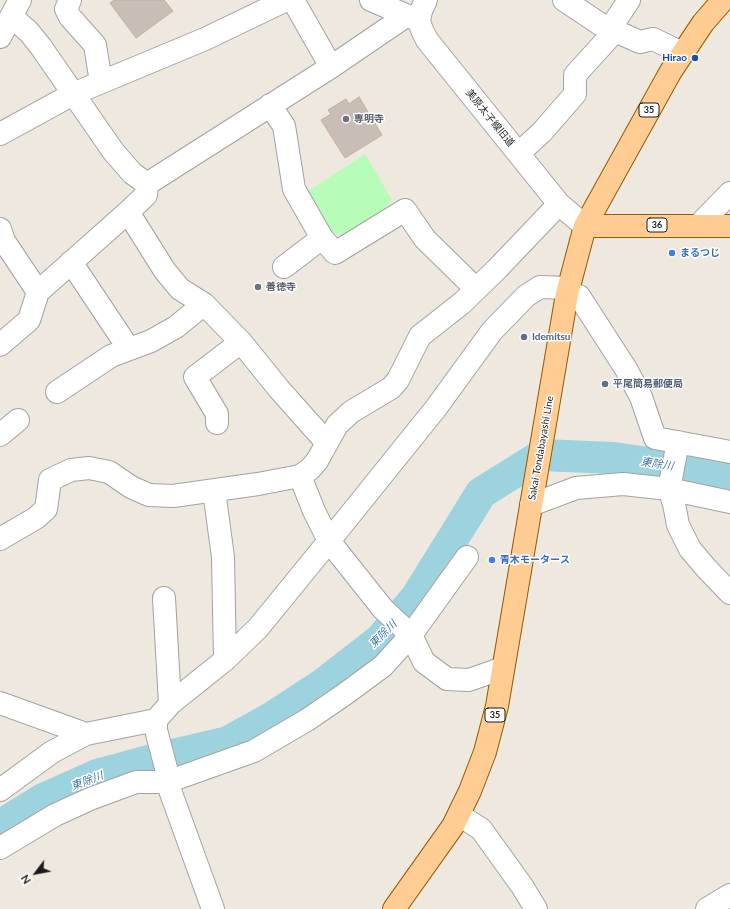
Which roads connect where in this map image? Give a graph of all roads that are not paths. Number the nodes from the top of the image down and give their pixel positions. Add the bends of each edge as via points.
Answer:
1 (70, 0) edge
2 (286, 0) edge
3 (293, 0) edge
4 (371, 0) edge
5 (426, 0) edge
6 (564, 0) edge
7 (629, 0) edge
8 (723, 0) edge
9 (16, 9) edge
10 (412, 18) junction
11 (612, 30) junction
12 (0, 37) edge
13 (682, 53) junction
14 (331, 67) junction
15 (101, 82) junction
16 (73, 94) junction
17 (270, 105) junction
18 (6, 126) edge
19 (519, 153) junction
20 (147, 184) junction
21 (730, 193) edge
22 (559, 204) junction
23 (128, 212) junction
24 (699, 225) junction
25 (585, 226) junction
26 (730, 226) edge
27 (0, 229) edge
28 (322, 238) junction
29 (71, 262) junction
30 (284, 267) dead end
31 (476, 289) junction
32 (568, 291) junction
33 (38, 292) junction
34 (204, 304) junction
35 (241, 342) junction
36 (0, 346) edge
37 (129, 349) junction
38 (57, 392) dead end
39 (18, 420) dead end
40 (217, 423) dead end
41 (0, 435) edge
42 (678, 442) junction
43 (327, 443) junction
44 (730, 452) edge
45 (300, 476) junction
46 (669, 489) junction
47 (215, 497) junction
48 (532, 501) junction
49 (730, 502) edge
50 (168, 509) dead end
51 (0, 539) edge
52 (330, 541) junction
53 (467, 557) dead end
54 (730, 593) edge
55 (164, 598) dead end
56 (411, 634) junction
57 (225, 660) junction
58 (503, 668) junction
59 (0, 703) edge
60 (170, 704) junction
61 (156, 725) junction
62 (86, 734) junction
63 (167, 775) junction
64 (0, 790) edge
65 (459, 815) junction
66 (0, 848) edge
67 (730, 895) edge
68 (213, 909) edge
69 (394, 909) edge
70 (536, 909) edge
71 (707, 909) edge

1 - 15 street via 66,9 70,17 95,46
2 - 15 street via 205,39
3 - 14 street
4 - 10 street
5 - 10 street via 421,10
6 - 11 street
7 - 11 street
8 - 13 main road, Sakai Tondabayashi Line / 35
9 - 12 street
9 - 16 street via 29,32
10 - 14 street
10 - 19 street, 美原太子線旧道
11 - 13 street via 640,42 653,39
11 - 19 street via 575,76 575,94 542,132
13 - 25 main road, Sakai Tondabayashi Line / 35
14 - 17 street
15 - 16 street
16 - 18 street
16 - 20 street via 113,151 132,173
17 - 20 street
17 - 28 street via 284,126 294,189
19 - 22 street, 美原太子線旧道
20 - 23 street via 146,195
21 - 24 street
22 - 25 street, 美原太子線旧道
22 - 31 street
23 - 29 street
23 - 34 street via 165,271 180,289
24 - 25 main road, 36
24 - 26 main road, 36
25 - 32 main road, Sakai Tondabayashi Line / 35
27 - 33 street via 4,242
28 - 30 street
28 - 31 street via 335,253 405,210 425,239
29 - 33 street
29 - 37 street
31 - 43 street via 420,336 398,380 391,388 351,412 337,425
32 - 42 street via 579,296 626,369 641,397 655,438
32 - 48 main road, Sakai Tondabayashi Line / 35
32 - 52 street via 540,287 526,296 492,331 436,408
33 - 36 street via 29,320
34 - 35 street
34 - 37 street via 176,327
35 - 40 street via 195,377 217,414
35 - 43 street
37 - 38 street via 111,356
39 - 41 street
42 - 44 street
42 - 46 street
43 - 45 street via 317,461
45 - 47 street via 258,484
45 - 52 street
46 - 48 street via 623,484 576,488
46 - 49 street
46 - 54 street via 678,525 690,549
47 - 50 street
47 - 51 street via 149,495 109,472 89,468 71,470 50,480 46,509 36,518
47 - 57 street via 223,557
48 - 58 main road, Sakai Tondabayashi Line / 35
52 - 56 street via 383,609
52 - 57 street via 258,628
53 - 56 street
55 - 60 street
56 - 58 street via 424,662 447,680 469,680
56 - 63 street via 383,666 307,720 254,751
57 - 60 street
58 - 65 main road, Sakai Tondabayashi Line / 35 via 497,706 485,752
59 - 62 street
60 - 61 street
61 - 62 street
61 - 63 street
62 - 64 street via 52,752
63 - 66 street via 136,782 90,798 55,815
63 - 68 street
65 - 69 main road, Sakai Tondabayashi Line / 35
65 - 70 street via 481,829
67 - 71 street

